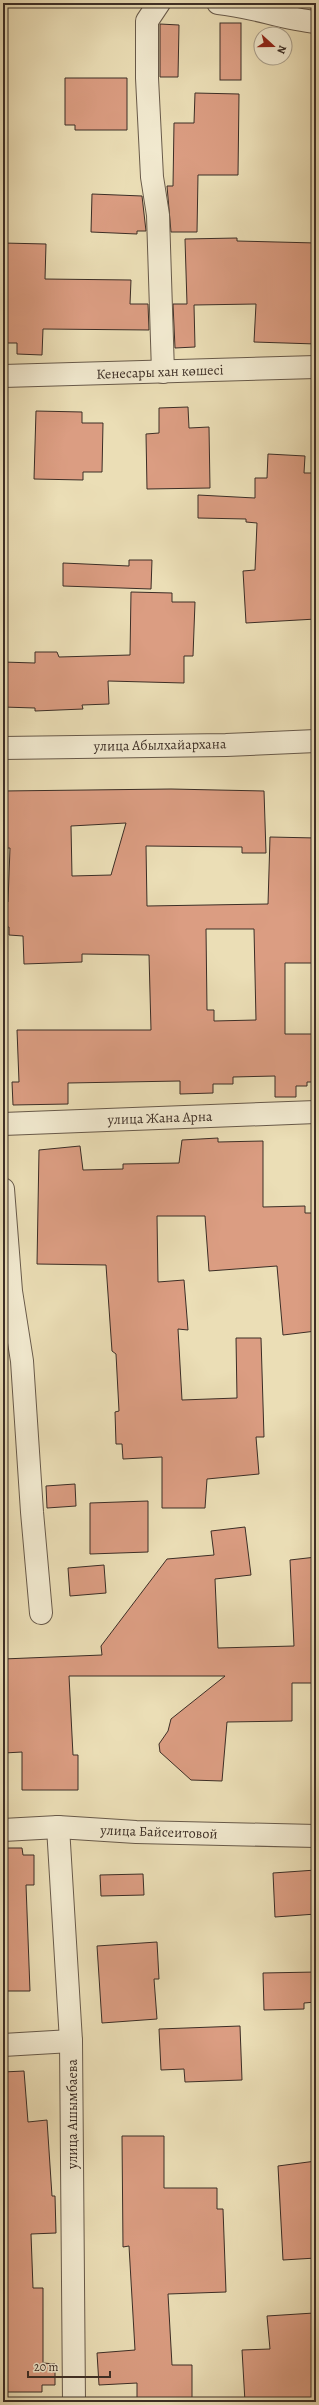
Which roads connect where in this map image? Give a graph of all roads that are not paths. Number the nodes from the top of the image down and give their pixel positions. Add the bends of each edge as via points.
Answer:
1 (159, 3) edge
2 (218, 3) edge
3 (316, 22) edge
4 (316, 367) edge
5 (164, 372) junction
6 (3, 376) edge
7 (316, 741) edge
8 (3, 748) edge
9 (316, 1112) edge
10 (3, 1124) edge
11 (3, 1189) edge
12 (41, 1612) dead end
13 (58, 1827) junction
14 (3, 1830) edge
15 (316, 1836) edge
16 (72, 2041) junction
17 (3, 2045) edge
18 (74, 2402) edge

1 - 5 street via 147,21 147,78 152,177 158,215
2 - 3 street via 251,7 301,21
4 - 5 street, Кенесары хан көшесі
5 - 6 street, Кенесары хан көшесі
7 - 8 street, улица Абылхайархана
9 - 10 street, улица Жана Арна
11 - 12 street via 11,1291 22,1361
13 - 14 street, улица Байсеитовой
13 - 15 street, улица Байсеитовой via 136,1832
13 - 16 street, улица Ашымбаева
16 - 17 street
16 - 18 street, улица Ашымбаева

